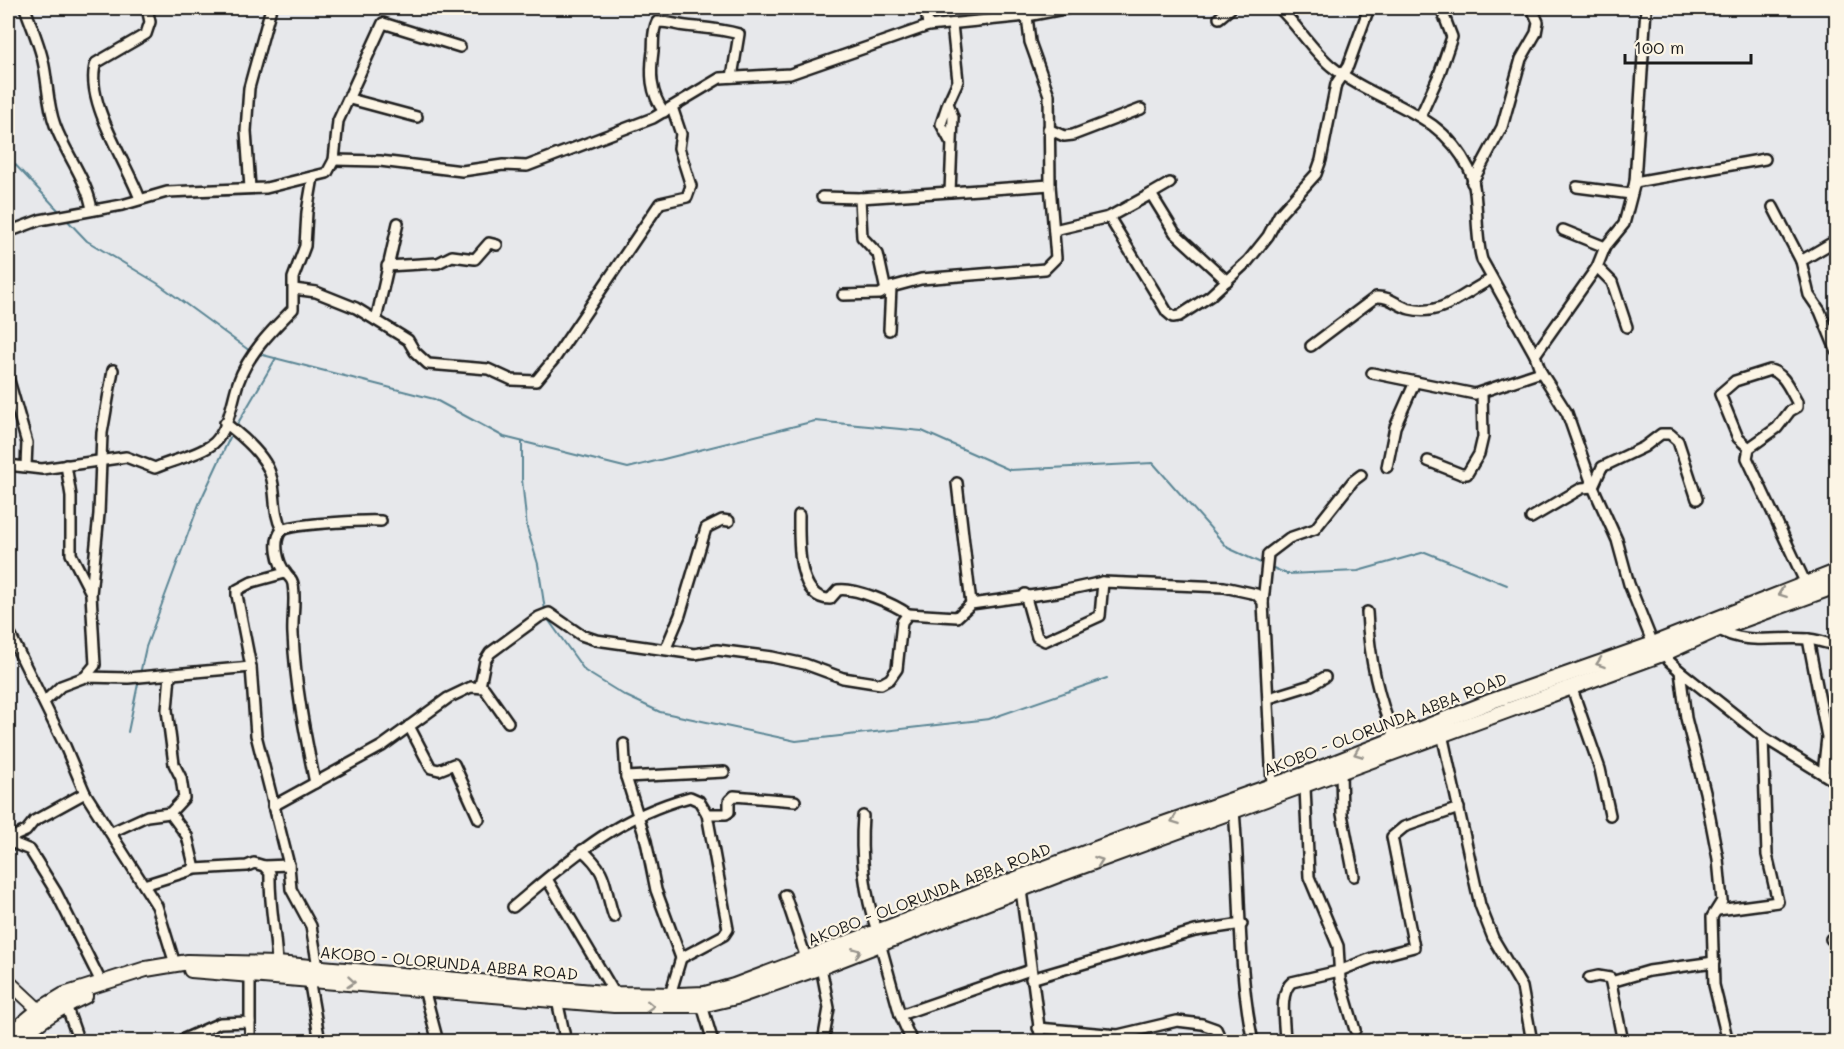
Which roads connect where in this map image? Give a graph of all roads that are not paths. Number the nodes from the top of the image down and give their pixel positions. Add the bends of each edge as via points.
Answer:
1 (25, 8) edge
2 (147, 8) edge
3 (271, 8) edge
4 (926, 8) edge
5 (998, 8) edge
6 (1070, 8) edge
7 (1231, 8) edge
8 (1279, 8) edge
9 (1369, 8) edge
10 (1441, 8) edge
11 (1532, 8) edge
12 (1646, 8) edge
13 (1027, 16) junction
14 (998, 18) junction
15 (1219, 18) dead end
16 (952, 24) junction
17 (928, 26) junction
18 (460, 47) dead end
19 (1344, 75) junction
20 (732, 77) junction
21 (350, 99) junction
22 (668, 109) junction
23 (1141, 109) dead end
24 (1421, 115) junction
25 (417, 117) dead end
26 (1048, 129) junction
27 (1765, 159) dead end
28 (334, 160) junction
29 (313, 177) junction
30 (1635, 182) junction
31 (1170, 183) dead end
32 (1472, 183) junction
33 (1050, 186) junction
34 (250, 188) junction
35 (1577, 188) dead end
36 (950, 192) junction
37 (1151, 194) junction
38 (1631, 194) junction
39 (822, 197) dead end
40 (860, 198) junction
41 (140, 199) junction
42 (1773, 207) dead end
43 (92, 210) junction
44 (1108, 217) junction
45 (398, 223) dead end
46 (1054, 230) junction
47 (1563, 230) dead end
48 (8, 232) edge
49 (1835, 242) edge
50 (497, 245) dead end
51 (1605, 247) junction
52 (1801, 261) junction
53 (387, 266) junction
54 (1597, 267) junction
55 (1492, 279) junction
56 (1227, 281) junction
57 (294, 289) junction
58 (888, 289) junction
59 (843, 295) dead end
60 (376, 320) junction
61 (1627, 327) dead end
62 (889, 330) dead end
63 (1833, 331) edge
64 (1311, 346) dead end
65 (1836, 350) edge
66 (1534, 355) junction
67 (113, 370) dead end
68 (1372, 372) dead end
69 (1541, 372) junction
70 (8, 377) edge
71 (1415, 382) junction
72 (1482, 393) junction
73 (225, 423) junction
74 (1749, 448) junction
75 (102, 460) junction
76 (1428, 461) dead end
77 (8, 465) edge
78 (66, 465) junction
79 (26, 466) junction
80 (1387, 467) dead end
81 (1361, 475) dead end
82 (957, 483) dead end
83 (1593, 487) junction
84 (1697, 500) dead end
85 (799, 516) dead end
86 (1531, 518) dead end
87 (381, 521) dead end
88 (729, 521) dead end
89 (282, 530) junction
90 (1836, 572) edge
91 (285, 573) junction
92 (1102, 582) junction
93 (1806, 584) junction
94 (1836, 586) edge
95 (91, 594) junction
96 (1025, 594) junction
97 (1263, 602) junction
98 (971, 604) junction
99 (1367, 612) dead end
100 (908, 614) junction
101 (1719, 629) junction
102 (8, 630) edge
103 (1808, 639) junction
104 (1653, 644) junction
105 (1836, 646) edge
106 (666, 648) junction
107 (1665, 653) junction
108 (250, 667) junction
109 (1680, 671) junction
110 (170, 675) junction
111 (85, 677) junction
112 (1325, 678) dead end
113 (480, 686) junction
114 (1571, 686) junction
115 (1269, 698) junction
116 (44, 702) junction
117 (1495, 707) junction
118 (507, 722) dead end
119 (409, 726) junction
120 (1442, 734) junction
121 (1763, 737) junction
122 (1395, 738) junction
123 (624, 744) dead end
124 (724, 772) dead end
125 (1341, 772) junction
126 (1823, 774) junction
127 (626, 777) junction
128 (1836, 782) edge
129 (315, 783) junction
130 (1272, 785) junction
131 (1305, 787) junction
132 (86, 793) junction
133 (795, 801) dead end
134 (273, 806) junction
135 (1458, 808) junction
136 (1234, 811) junction
137 (170, 813) junction
138 (707, 814) junction
139 (638, 815) junction
140 (1610, 815) dead end
141 (863, 816) dead end
142 (479, 819) dead end
143 (112, 832) junction
144 (8, 840) edge
145 (582, 850) junction
146 (289, 865) junction
147 (264, 866) junction
148 (195, 869) junction
149 (1354, 876) dead end
150 (547, 879) junction
151 (144, 885) junction
152 (1021, 890) junction
153 (785, 896) dead end
154 (513, 907) dead end
155 (1718, 910) junction
156 (614, 918) dead end
157 (1242, 924) junction
158 (878, 937) junction
159 (681, 958) junction
160 (806, 958) junction
161 (1714, 962) junction
162 (175, 964) junction
163 (277, 964) junction
164 (318, 967) junction
165 (821, 967) junction
166 (1339, 971) junction
167 (788, 972) junction
168 (250, 974) junction
169 (1030, 974) junction
170 (1589, 978) dead end
171 (309, 979) junction
172 (8, 981) edge
173 (101, 982) junction
174 (1611, 982) junction
175 (424, 989) junction
176 (615, 994) junction
177 (670, 995) junction
178 (557, 1000) junction
179 (66, 1005) junction
180 (702, 1005) junction
181 (39, 1010) junction
182 (900, 1015) junction
183 (250, 1022) junction
184 (1038, 1028) junction
185 (1355, 1030) dead end
186 (8, 1036) edge
187 (18, 1041) edge
188 (80, 1041) edge
189 (177, 1041) edge
190 (250, 1041) edge
191 (320, 1041) edge
192 (438, 1041) edge
193 (566, 1041) edge
194 (713, 1041) edge
195 (823, 1041) edge
196 (912, 1041) edge
197 (1041, 1041) edge
198 (1222, 1041) edge
199 (1253, 1041) edge
200 (1285, 1041) edge
201 (1533, 1041) edge
202 (1623, 1041) edge
203 (1728, 1041) edge

1 - 43 street via 43,60 55,126 90,195
2 - 41 street via 150,22 146,34 96,63 92,74 102,116
3 - 34 street via 249,88 246,131
4 - 17 street
5 - 14 street
6 - 13 street
7 - 15 street
8 - 19 street via 1312,49
9 - 19 street
10 - 24 street via 1452,37
11 - 32 street via 1538,22 1536,33 1521,59 1502,127
12 - 30 street
13 - 14 street
13 - 26 street via 1030,42 1049,95
14 - 16 street
16 - 17 street
16 - 36 street via 958,81 948,103 953,117
17 - 20 street via 790,74
18 - 21 street via 383,23
19 - 24 street
19 - 56 street via 1336,84 1316,174 1279,215 1259,249
20 - 22 street via 720,78
20 - 22 street via 739,34 714,27 657,22 650,77 656,101
21 - 25 street
21 - 28 street via 338,121
22 - 28 street via 640,124 527,166 462,171
22 - 60 street via 681,134 679,148 691,186 687,197 660,203 536,381 512,380 488,369 428,364 408,340
23 - 26 street via 1073,135
24 - 32 street via 1447,136 1470,171
26 - 33 street
27 - 30 street
28 - 29 street via 327,173
29 - 34 street
29 - 57 street via 305,246 295,268
30 - 38 street
31 - 37 street
32 - 55 street via 1478,245
33 - 36 street
33 - 46 street
34 - 41 street via 167,192
35 - 38 street
36 - 40 street
37 - 44 street
37 - 56 street via 1175,233
38 - 51 street via 1624,224
39 - 40 street
40 - 58 street via 862,237 878,254
41 - 43 street
42 - 52 street
43 - 48 street via 40,220
44 - 46 street
44 - 56 street via 1173,317 1210,296
45 - 53 street
46 - 58 street via 1056,258 1045,269 921,279
47 - 51 street
49 - 52 street
50 - 53 street via 489,243 475,259 452,256 438,263
51 - 54 street
52 - 63 street via 1809,295
53 - 60 street
54 - 61 street via 1612,282
54 - 66 street
55 - 64 street via 1442,309 1416,311 1386,296 1376,297
55 - 66 street
57 - 60 street via 316,292
57 - 73 street via 293,309 248,364
58 - 59 street
58 - 62 street
63 - 65 street
66 - 69 street
67 - 75 street via 102,433
68 - 71 street
69 - 72 street
69 - 83 street via 1567,413
70 - 79 street via 27,443
71 - 72 street
71 - 80 street via 1395,427
72 - 76 street via 1483,437 1479,454 1467,474
73 - 75 street via 213,444 155,468 131,457
73 - 89 street via 267,466 272,477 273,505
74 - 74 street via 1797,407 1780,374 1774,371 1735,381 1720,394 1738,438
74 - 93 street via 1747,458 1754,476
75 - 78 street
75 - 95 street
77 - 79 street
78 - 79 street via 42,469
78 - 95 street via 71,495 71,554
81 - 97 street via 1316,529 1289,538 1268,554
82 - 98 street
83 - 84 street via 1602,467 1644,447 1661,434 1670,434 1678,441
83 - 86 street via 1582,488
83 - 104 street via 1617,540 1629,584
85 - 100 street via 799,544 807,584 823,598 830,599 838,590 846,590
87 - 89 street via 362,519
88 - 106 street via 706,528
89 - 91 street via 276,548
90 - 93 main road, AKOBO - OLORUNDA ABBA ROAD
91 - 108 street via 237,590
91 - 129 street via 293,581 292,632 304,732
92 - 96 street
92 - 96 street via 1101,613 1097,619 1046,641 1037,638
92 - 97 street via 1224,587 1256,594
93 -> 104 main road, AKOBO - OLORUNDA ABBA ROAD
94 - 101 main road, AKOBO - OLORUNDA ABBA ROAD
95 - 111 street via 95,665
96 - 98 street
97 - 115 street
98 - 100 street via 957,617
99 - 122 street via 1368,643
100 - 106 street via 902,622 897,669 881,684 843,678 790,660 717,650 694,654
101 - 103 street via 1742,638
101 - 107 main road, AKOBO - OLORUNDA ABBA ROAD
102 - 116 street
103 - 105 street
103 - 126 street via 1827,737
104 -> 117 main road, AKOBO - OLORUNDA ABBA ROAD
106 - 113 street via 596,640 546,614 490,653
107 - 109 street
107 - 114 main road, AKOBO - OLORUNDA ABBA ROAD
108 - 110 street
108 - 134 street via 256,735
109 - 121 street
109 - 155 street via 1686,718 1718,859 1722,901
110 - 111 street
110 - 137 street via 167,710 174,764 184,798
111 - 116 street via 61,686
112 - 115 street
113 - 118 street
113 - 119 street via 448,698
114 - 117 main road, AKOBO - OLORUNDA ABBA ROAD
114 - 140 street via 1600,769
115 - 130 street
116 - 132 street
117 - 120 main road, AKOBO - OLORUNDA ABBA ROAD
117 - 122 main road, AKOBO - OLORUNDA ABBA ROAD
119 - 129 street via 382,746
119 - 142 street via 431,768 439,770 452,763 455,766
120 - 125 main road, AKOBO - OLORUNDA ABBA ROAD
120 - 135 street
121 - 126 street
121 - 155 street via 1767,855 1778,902
122 -> 130 main road, AKOBO - OLORUNDA ABBA ROAD
123 - 127 street
124 - 127 street
125 - 131 main road, AKOBO - OLORUNDA ABBA ROAD
125 - 149 street via 1342,814
126 - 128 street
127 - 139 street
129 - 134 street
130 -> 158 main road, AKOBO - OLORUNDA ABBA ROAD
131 - 136 main road, AKOBO - OLORUNDA ABBA ROAD
131 - 166 street via 1309,877 1338,946
132 - 143 street
132 - 144 street
133 - 138 street via 734,796 726,814
134 - 146 street
135 - 166 street via 1404,827 1392,837 1414,947
135 - 201 street via 1480,905 1493,938 1522,987
152 -> 136 main road, AKOBO - OLORUNDA ABBA ROAD
136 - 157 street
137 - 143 street via 147,816
137 - 148 street via 187,836
138 - 139 street via 699,801 690,797
138 - 159 street via 728,929 724,935
139 - 145 street
139 - 159 street via 656,890
141 - 158 street via 862,856
143 - 151 street
144 - 173 street via 30,850 56,892
145 - 150 street
145 - 156 street via 596,861 604,875
146 - 147 street
146 - 164 street via 291,889 311,926
147 - 148 street via 254,863 247,867
147 - 163 street via 270,873
148 - 151 street
150 - 154 street
150 - 176 street
151 - 162 street via 157,906
152 - 158 main road, AKOBO - OLORUNDA ABBA ROAD
152 - 169 street
153 - 160 street
155 - 161 street via 1712,917
157 - 169 street via 1195,931
157 - 199 street via 1243,993
158 - 160 main road, AKOBO - OLORUNDA ABBA ROAD
165 -> 158 main road, AKOBO - OLORUNDA ABBA ROAD
158 - 182 street
159 - 177 street
160 - 167 main road, AKOBO - OLORUNDA ABBA ROAD
161 - 174 street via 1649,971
161 - 203 street via 1714,985
162 - 163 main road, AKOBO - OLORUNDA ABBA ROAD
162 - 173 main road, AKOBO - OLORUNDA ABBA ROAD
163 - 164 main road, AKOBO - OLORUNDA ABBA ROAD
164 - 176 main road, AKOBO - OLORUNDA ABBA ROAD
165 - 167 main road, AKOBO - OLORUNDA ABBA ROAD
165 - 195 street via 829,1008
166 - 185 street
166 - 200 street via 1287,986
167 - 177 main road, AKOBO - OLORUNDA ABBA ROAD via 705,993
167 - 180 main road, AKOBO - OLORUNDA ABBA ROAD
168 - 171 main road, AKOBO - OLORUNDA ABBA ROAD
168 - 179 main road, AKOBO - OLORUNDA ABBA ROAD via 175,971 107,987
168 - 183 street
169 - 182 street
169 - 184 street
170 - 174 street via 1606,976
171 -> 175 main road, AKOBO - OLORUNDA ABBA ROAD
171 - 191 street
172 - 181 street
173 - 181 main road, AKOBO - OLORUNDA ABBA ROAD via 64,995
174 - 202 street
175 - 178 main road, AKOBO - OLORUNDA ABBA ROAD
175 - 192 street
176 - 177 main road, AKOBO - OLORUNDA ABBA ROAD
178 -> 180 main road, AKOBO - OLORUNDA ABBA ROAD via 614,1005
178 - 193 street
179 - 187 main road, AKOBO - OLORUNDA ABBA ROAD
179 - 188 street
180 - 194 street
181 - 186 main road, AKOBO - OLORUNDA ABBA ROAD
182 - 196 street
183 - 189 street via 220,1023
183 - 190 street
184 - 197 street
184 - 198 street via 1118,1035 1177,1021 1216,1029

